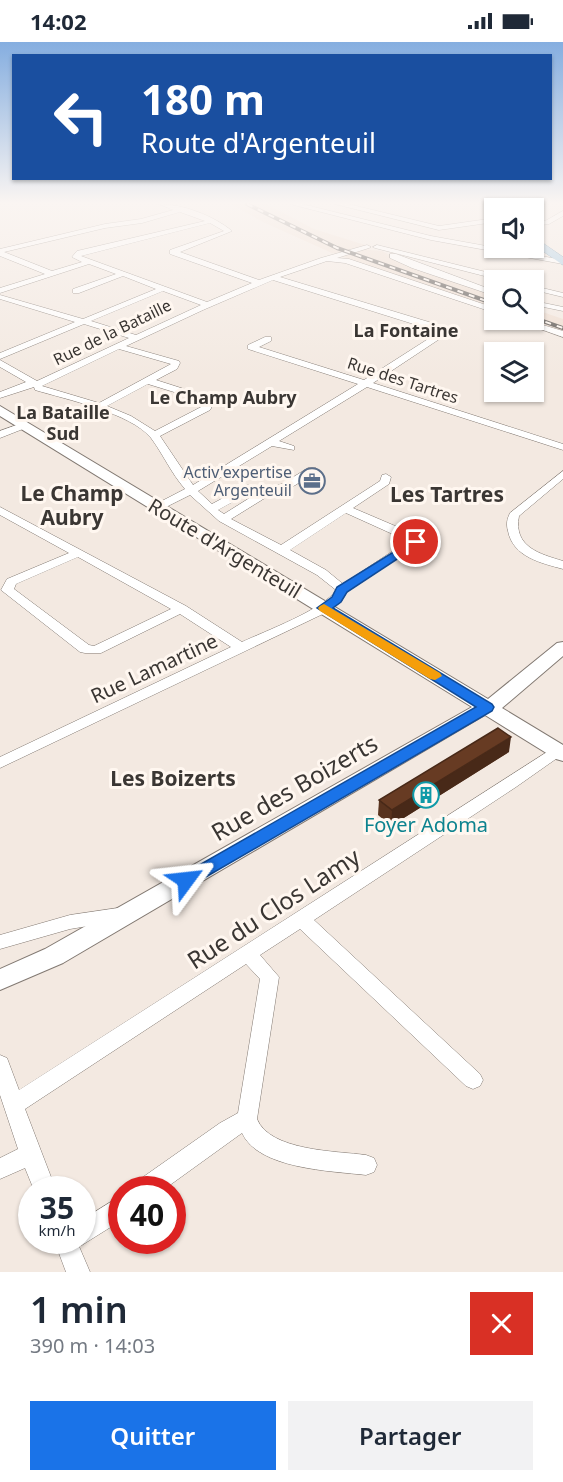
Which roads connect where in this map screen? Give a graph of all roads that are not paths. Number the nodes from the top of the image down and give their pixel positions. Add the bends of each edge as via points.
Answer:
1 (22, 261) edge
2 (199, 261) edge
3 (319, 261) edge
4 (347, 261) edge
5 (404, 261) edge
6 (433, 261) edge
7 (88, 262) joint
8 (50, 273) junction
9 (484, 274) edge
10 (120, 275) junction
11 (275, 278) junction
12 (260, 283) junction
13 (162, 289) junction
14 (484, 290) edge
15 (544, 290) edge
16 (0, 291) edge
17 (76, 291) dead end
18 (563, 295) edge
19 (0, 297) edge
20 (206, 304) junction
21 (544, 305) edge
22 (484, 307) edge
23 (563, 309) edge
24 (78, 322) junction
25 (544, 328) edge
26 (563, 334) edge
27 (135, 337) junction
28 (268, 339) dead end
29 (117, 346) junction
30 (0, 356) edge
31 (0, 363) edge
32 (148, 381) junction
33 (365, 384) junction
34 (37, 385) junction
35 (0, 399) edge
36 (100, 406) junction
37 (12, 417) edge
38 (0, 435) edge
39 (154, 435) junction
40 (270, 442) junction
41 (563, 447) edge
42 (290, 448) dead end
43 (312, 470) dead end
44 (563, 474) edge
45 (386, 477) dead end
46 (261, 489) dead end
47 (190, 491) junction
48 (158, 507) junction
49 (346, 509) junction
50 (0, 510) edge
51 (212, 510) junction
52 (224, 519) junction
53 (280, 551) junction
54 (78, 553) junction
55 (563, 565) edge
56 (342, 590) junction
57 (324, 608) junction
58 (181, 609) junction
59 (563, 647) edge
60 (242, 648) junction
61 (487, 707) junction
62 (560, 752) edge
63 (0, 763) edge
64 (129, 913) junction
65 (301, 919) junction
66 (0, 942) edge
67 (247, 952) junction
68 (0, 980) edge
69 (0, 1064) edge
70 (473, 1080) dead end
71 (14, 1105) junction
72 (247, 1119) junction
73 (30, 1154) junction
74 (366, 1165) dead end
75 (0, 1169) edge
76 (39, 1176) edge
77 (163, 1176) edge
78 (75, 1254) edge
79 (78, 1272) edge

1 - 8 street
2 - 12 street
3 - 11 street, Rue de la Bataille
4 - 22 street
5 - 14 street
6 - 9 street
7 - 8 street
7 - 10 street
8 - 16 street
10 - 13 street
10 - 17 street
11 - 12 street, Rue de la Bataille
11 - 33 street via 444,330
12 - 20 street, Rue de la Bataille
13 - 20 street
13 - 24 street
15 - 18 street
19 - 24 street
20 - 27 street, Rue de la Bataille
21 - 23 street
24 - 27 street
24 - 30 street
25 - 26 street
27 - 29 street, Rue de la Bataille
28 - 33 street, Rue des Tartres via 251,347
29 - 32 street via 176,363
29 - 34 street, Rue de la Bataille
31 - 34 street
32 - 36 street
32 - 39 street via 204,398 209,404
33 - 40 street
33 - 41 street, Rue des Tartres
34 - 35 street, Rue de la Bataille
34 - 36 street
35 - 37 main road, Route d'Argenteuil
36 - 39 street
37 - 38 street
37 - 48 main road, Route d'Argenteuil
39 - 47 street
40 - 42 street
40 - 47 street
43 - 52 street
44 - 55 street via 512,520 520,549
45 - 49 street via 385,482
46 - 51 street via 251,487
47 - 48 street
47 - 51 street
48 - 57 main road, Route d'Argenteuil
49 - 53 street
49 - 56 street, Rue Lamartine via 416,542
50 - 54 street
51 - 52 street
52 - 53 street
53 - 56 street via 327,575
54 - 58 street
54 - 58 street via 11,582 7,590 85,649 96,650
56 - 57 street, Rue Lamartine
57 - 60 street, Rue Lamartine
57 - 61 main road, Route d'Argenteuil
58 - 60 street
59 - 61 main road, Rue des Boizerts
60 - 63 street, Rue Lamartine
61 - 62 main road, Route d'Argenteuil
61 - 64 main road, Rue des Boizerts
62 - 65 street, Rue du Clos Lamy
64 - 66 street via 70,922
64 - 68 main road, Rue des Boizerts via 54,956
65 - 67 street, Rue du Clos Lamy
65 - 70 street
67 - 71 street, Rue du Clos Lamy
67 - 72 street via 270,977
69 - 71 street
71 - 73 street
72 - 74 street via 255,1136 269,1146 289,1153
72 - 77 street
73 - 75 street
73 - 76 street
78 - 79 street

